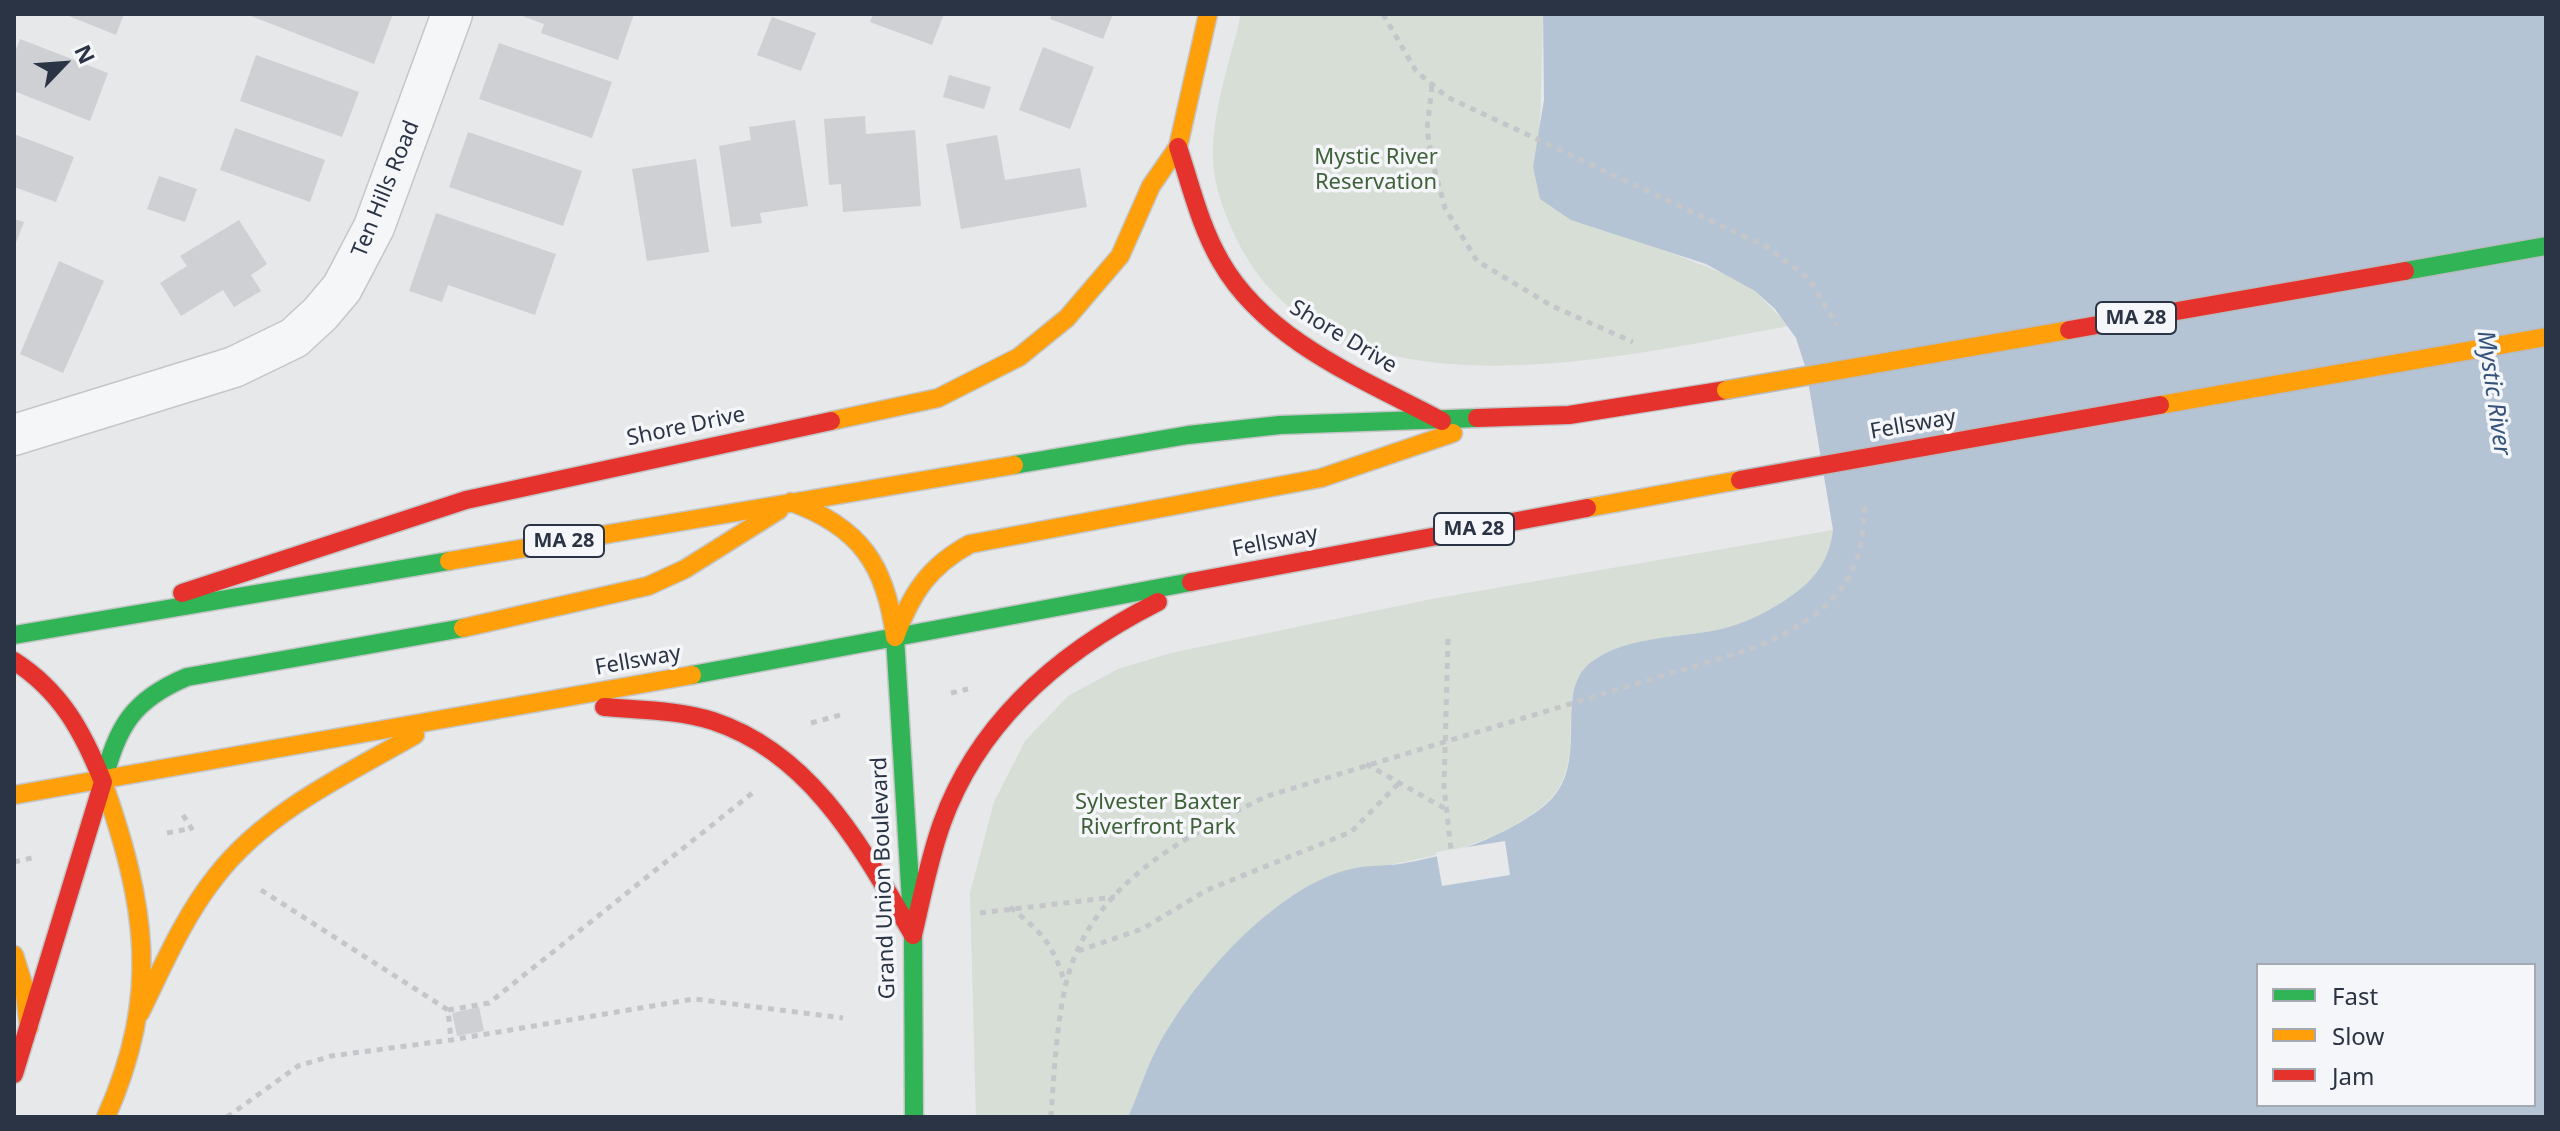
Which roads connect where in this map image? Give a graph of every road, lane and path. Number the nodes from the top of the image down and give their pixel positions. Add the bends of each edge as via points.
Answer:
1 (452, 14) edge
2 (1208, 14) edge
3 (1383, 14) edge
4 (1432, 85) junction
5 (1466, 109) dead end
6 (1178, 147) junction
7 (2546, 246) edge
8 (2546, 337) edge
9 (1633, 342) dead end
10 (1493, 419) junction
11 (1442, 421) junction
12 (14, 435) edge
13 (791, 502) junction
14 (1209, 579) junction
15 (104, 620) junction
16 (14, 635) edge
17 (895, 637) junction
18 (1448, 639) dead end
19 (14, 661) edge
20 (977, 688) dead end
21 (951, 693) dead end
22 (542, 703) junction
23 (844, 714) dead end
24 (1516, 718) dead end
25 (436, 722) junction
26 (804, 731) dead end
27 (1444, 741) junction
28 (1366, 764) junction
29 (103, 782) junction
30 (766, 782) dead end
31 (1400, 782) junction
32 (14, 795) edge
33 (1445, 809) junction
34 (183, 815) dead end
35 (162, 834) dead end
36 (1451, 850) dead end
37 (37, 857) dead end
38 (14, 862) edge
39 (252, 883) dead end
40 (1116, 897) junction
41 (1009, 907) junction
42 (980, 913) dead end
43 (913, 935) junction
44 (1077, 951) junction
45 (14, 955) edge
46 (1066, 985) junction
47 (448, 1010) junction
48 (140, 1013) junction
49 (843, 1018) dead end
50 (29, 1027) junction
51 (451, 1040) junction
52 (14, 1074) edge
53 (106, 1117) edge
54 (227, 1117) edge
55 (914, 1117) edge
56 (1051, 1117) edge

1 - 12 street, Ten Hills Road via 374,227 342,288 320,314 294,338 234,367
2 - 6 main road, Shore Drive
3 - 4 path via 1403,53
4 - 5 path
4 - 9 path via 1427,129 1432,160 1445,208 1477,261 1552,306
6 - 11 main road, Shore Drive via 1205,230 1260,312 1283,333
6 - 15 main road, Shore Drive via 1151,186 1138,222 1106,276 1019,357 967,386 903,406 466,500
7 - 10 main road, MA 28, bridge via 1726,390 1597,411
8 - 14 main road, Fellsway / MA 28, bridge
10 - 11 main road, MA 28
10 - 17 main road via 1321,478 970,544 933,566 918,582
11 - 13 main road, MA 28 via 1218,431
13 - 15 main road, MA 28
13 - 17 main road, Grand Union Boulevard via 835,520 868,553 893,603
13 - 29 main road via 685,569 648,586 158,687 122,724
14 - 17 main road, Fellsway / MA 28
14 - 43 main road via 1092,638 1019,696 992,728 949,806
15 - 16 main road, MA 28
17 - 22 main road, Fellsway / MA 28
17 - 43 main road, Grand Union Boulevard
18 - 27 path
19 - 29 main road via 35,672 70,710
20 - 21 path
22 - 25 main road, Fellsway / MA 28
22 - 43 main road via 677,713 714,721 783,756 814,785 863,850
23 - 26 path via 812,721
24 - 27 path
25 - 29 main road, Fellsway / MA 28
25 - 48 main road via 258,832 228,861 197,905
27 - 28 path
27 - 33 path
28 - 31 path
28 - 40 path via 1267,796 1204,827 1143,866
29 - 32 main road, Fellsway / MA 28
29 - 48 main road via 138,895 144,936
29 - 50 main road
30 - 47 path via 489,1003
31 - 33 path
31 - 44 path via 1351,832 1207,890 1142,929
33 - 36 path
34 - 35 path via 189,829
37 - 38 path
39 - 47 path
40 - 41 path
40 - 44 path
41 - 42 path
41 - 46 path via 1045,935
43 - 55 main road, Grand Union Boulevard
44 - 46 path
45 - 50 main road
46 - 56 path
47 - 51 path
48 - 53 main road
49 - 51 path via 694,999
50 - 52 main road
51 - 54 path via 331,1056 298,1066

